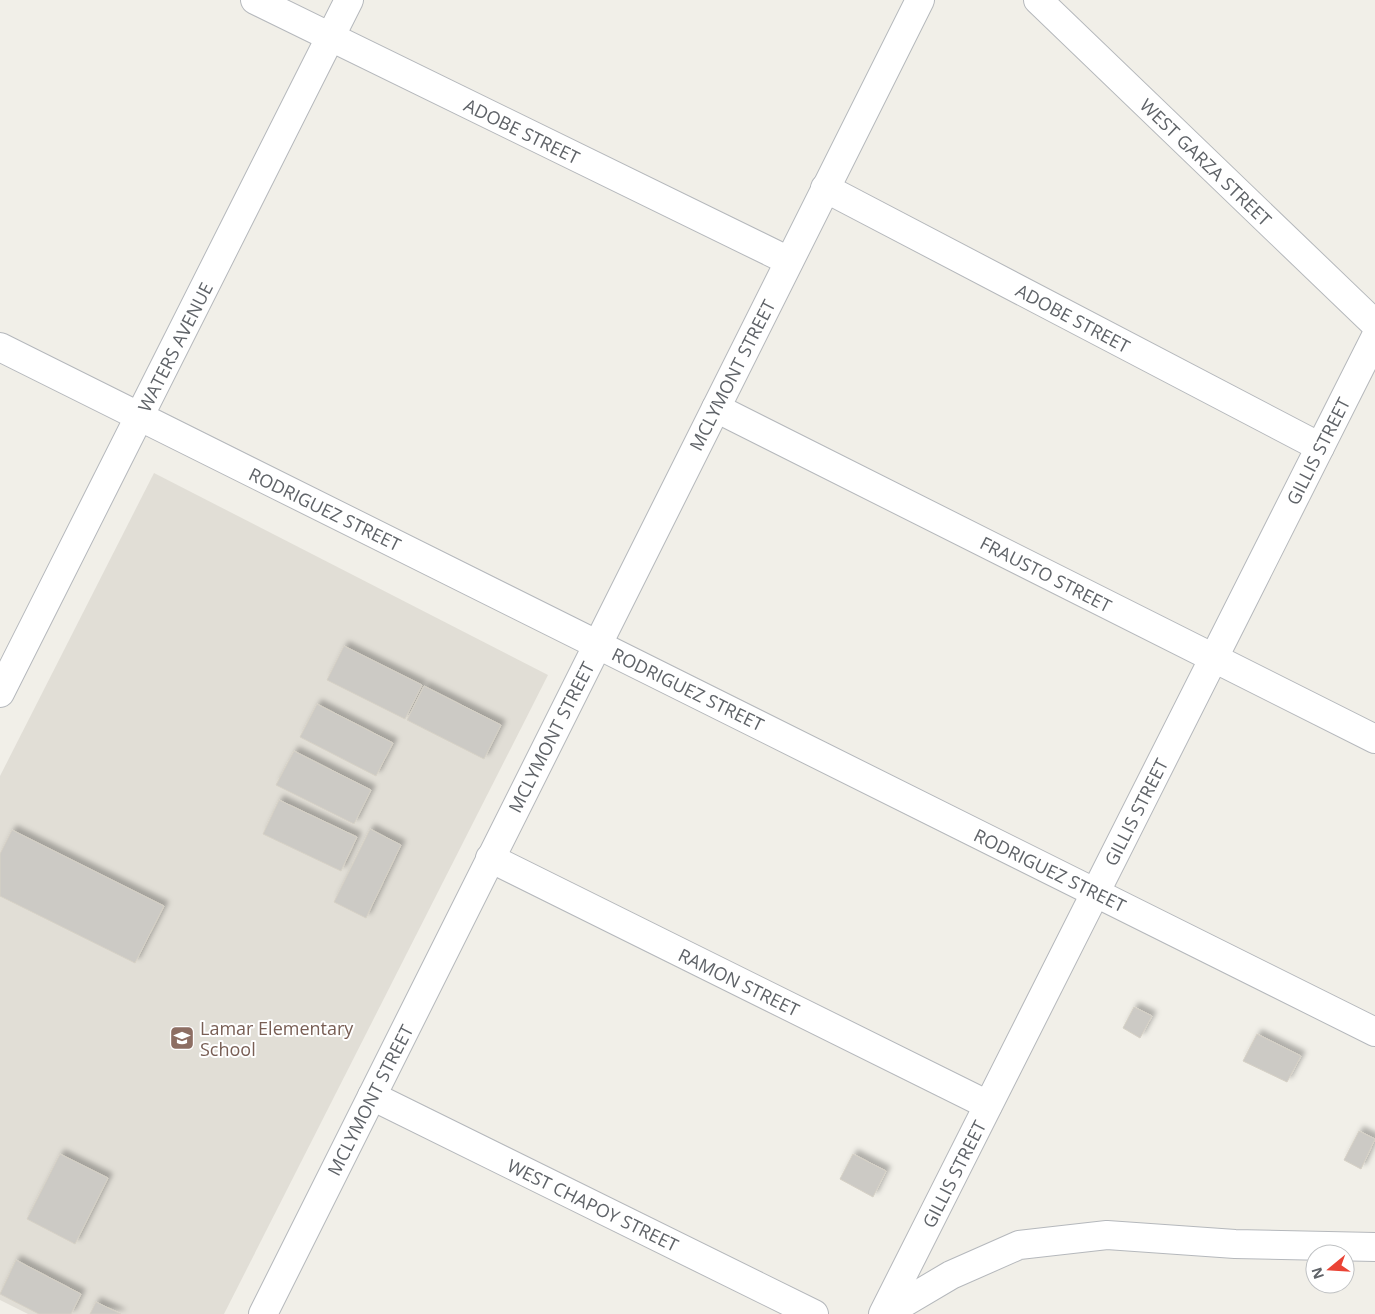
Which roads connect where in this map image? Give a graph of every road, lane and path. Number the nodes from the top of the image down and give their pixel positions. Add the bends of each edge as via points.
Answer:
1 (255, 0) edge
2 (349, 0) edge
3 (920, 0) edge
4 (1038, 0) edge
5 (330, 37) junction
6 (826, 188) junction
7 (789, 261) junction
8 (1375, 324) edge
9 (1375, 338) edge
10 (0, 347) edge
11 (716, 408) junction
12 (140, 416) junction
13 (1320, 447) junction
14 (597, 644) junction
15 (1214, 658) junction
16 (0, 693) edge
17 (1375, 739) edge
18 (490, 858) junction
19 (1095, 892) junction
20 (1375, 1032) edge
21 (372, 1096) junction
22 (988, 1105) junction
23 (1375, 1247) edge
24 (263, 1314) edge
25 (814, 1314) edge
26 (884, 1314) edge

1 - 5 street, ADOBE STREET
2 - 5 street, WATERS AVENUE
3 - 6 street, MCLYMONT STREET
4 - 8 street, WEST GARZA STREET
5 - 7 street, ADOBE STREET
5 - 12 street, WATERS AVENUE
6 - 7 street, MCLYMONT STREET
6 - 13 street, ADOBE STREET
7 - 11 street, MCLYMONT STREET
9 - 13 street, GILLIS STREET
10 - 12 street, RODRIGUEZ STREET
11 - 14 street, MCLYMONT STREET
11 - 15 street, FRAUSTO STREET
12 - 14 street, RODRIGUEZ STREET
12 - 16 street, WATERS AVENUE
13 - 15 street, GILLIS STREET
14 - 18 street, MCLYMONT STREET
14 - 19 street, RODRIGUEZ STREET
15 - 17 street, FRAUSTO STREET
15 - 19 street, GILLIS STREET
18 - 21 street, MCLYMONT STREET
18 - 22 street, RAMON STREET
19 - 20 street, RODRIGUEZ STREET
19 - 22 street, GILLIS STREET
21 - 24 street, MCLYMONT STREET
21 - 25 street, WEST CHAPOY STREET
22 - 26 street, GILLIS STREET
23 - 26 street via 1235,1244 1107,1235 1020,1245 951,1275

